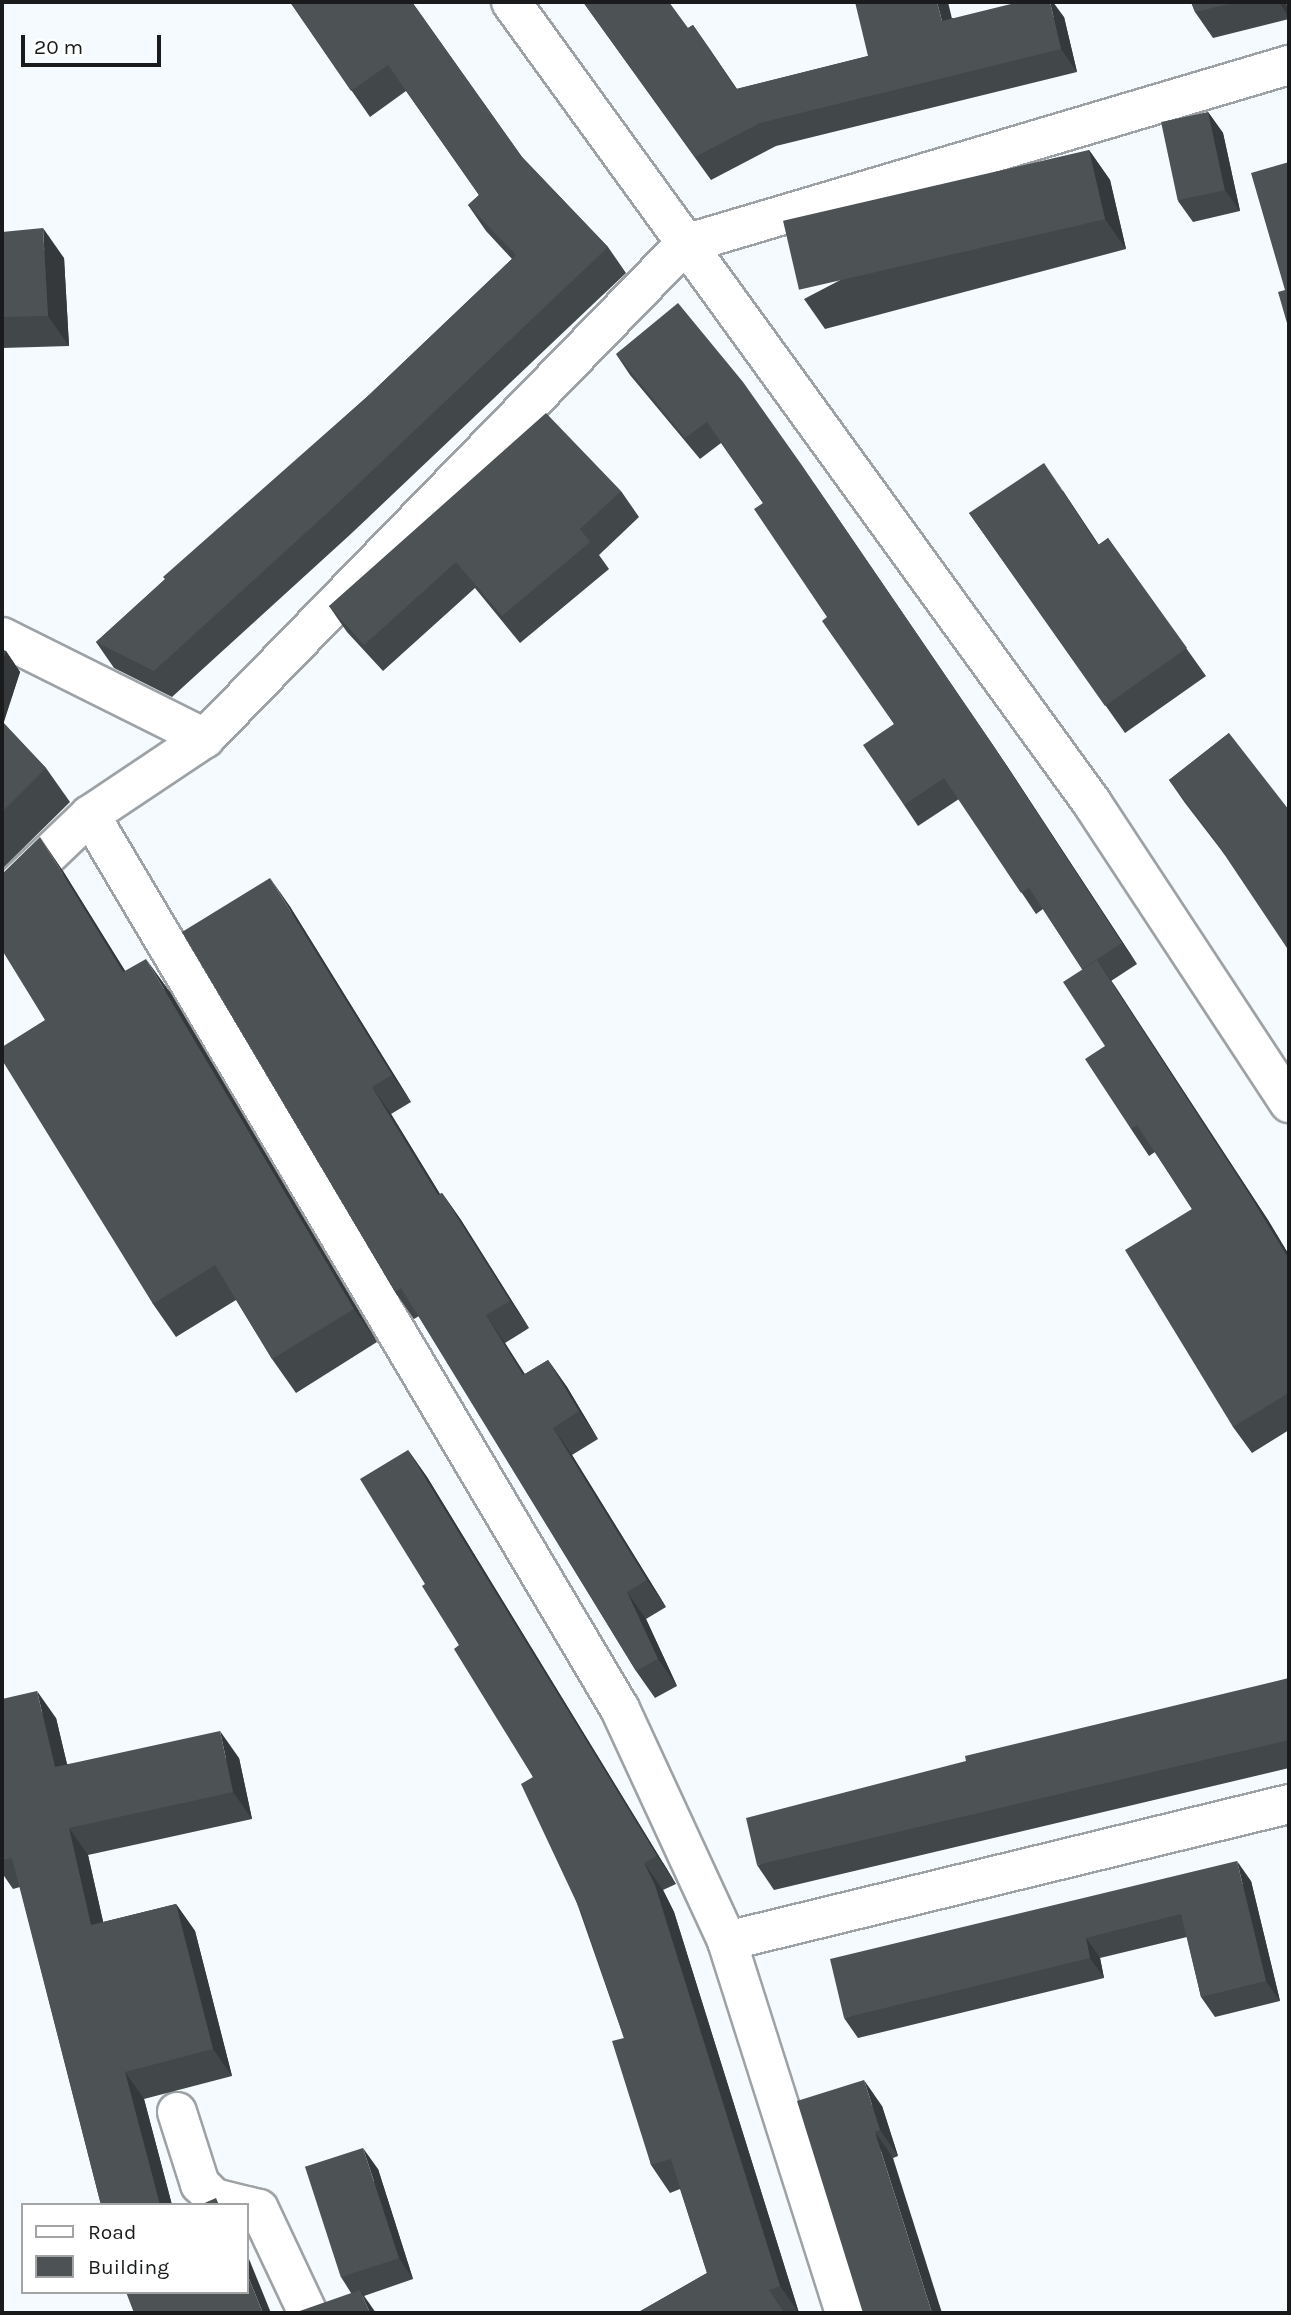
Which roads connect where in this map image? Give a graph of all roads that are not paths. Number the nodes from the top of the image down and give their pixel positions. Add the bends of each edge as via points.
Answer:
1 (511, 2) edge
2 (1289, 65) edge
3 (685, 244) junction
4 (2, 637) edge
5 (205, 738) junction
6 (90, 815) junction
7 (2, 899) edge
8 (1289, 1102) edge
9 (1289, 1804) edge
10 (727, 1941) junction
11 (177, 2112) dead end
12 (236, 2203) edge
13 (248, 2206) edge
14 (308, 2313) edge
15 (845, 2313) edge

1 - 3 street
2 - 3 street
3 - 5 street
3 - 8 street via 1092,803
4 - 5 street
5 - 6 street
6 - 7 street
6 - 10 street via 620,1709
9 - 10 street
10 - 15 street
11 - 12 street via 200,2184 214,2198
13 - 14 street via 259,2208

